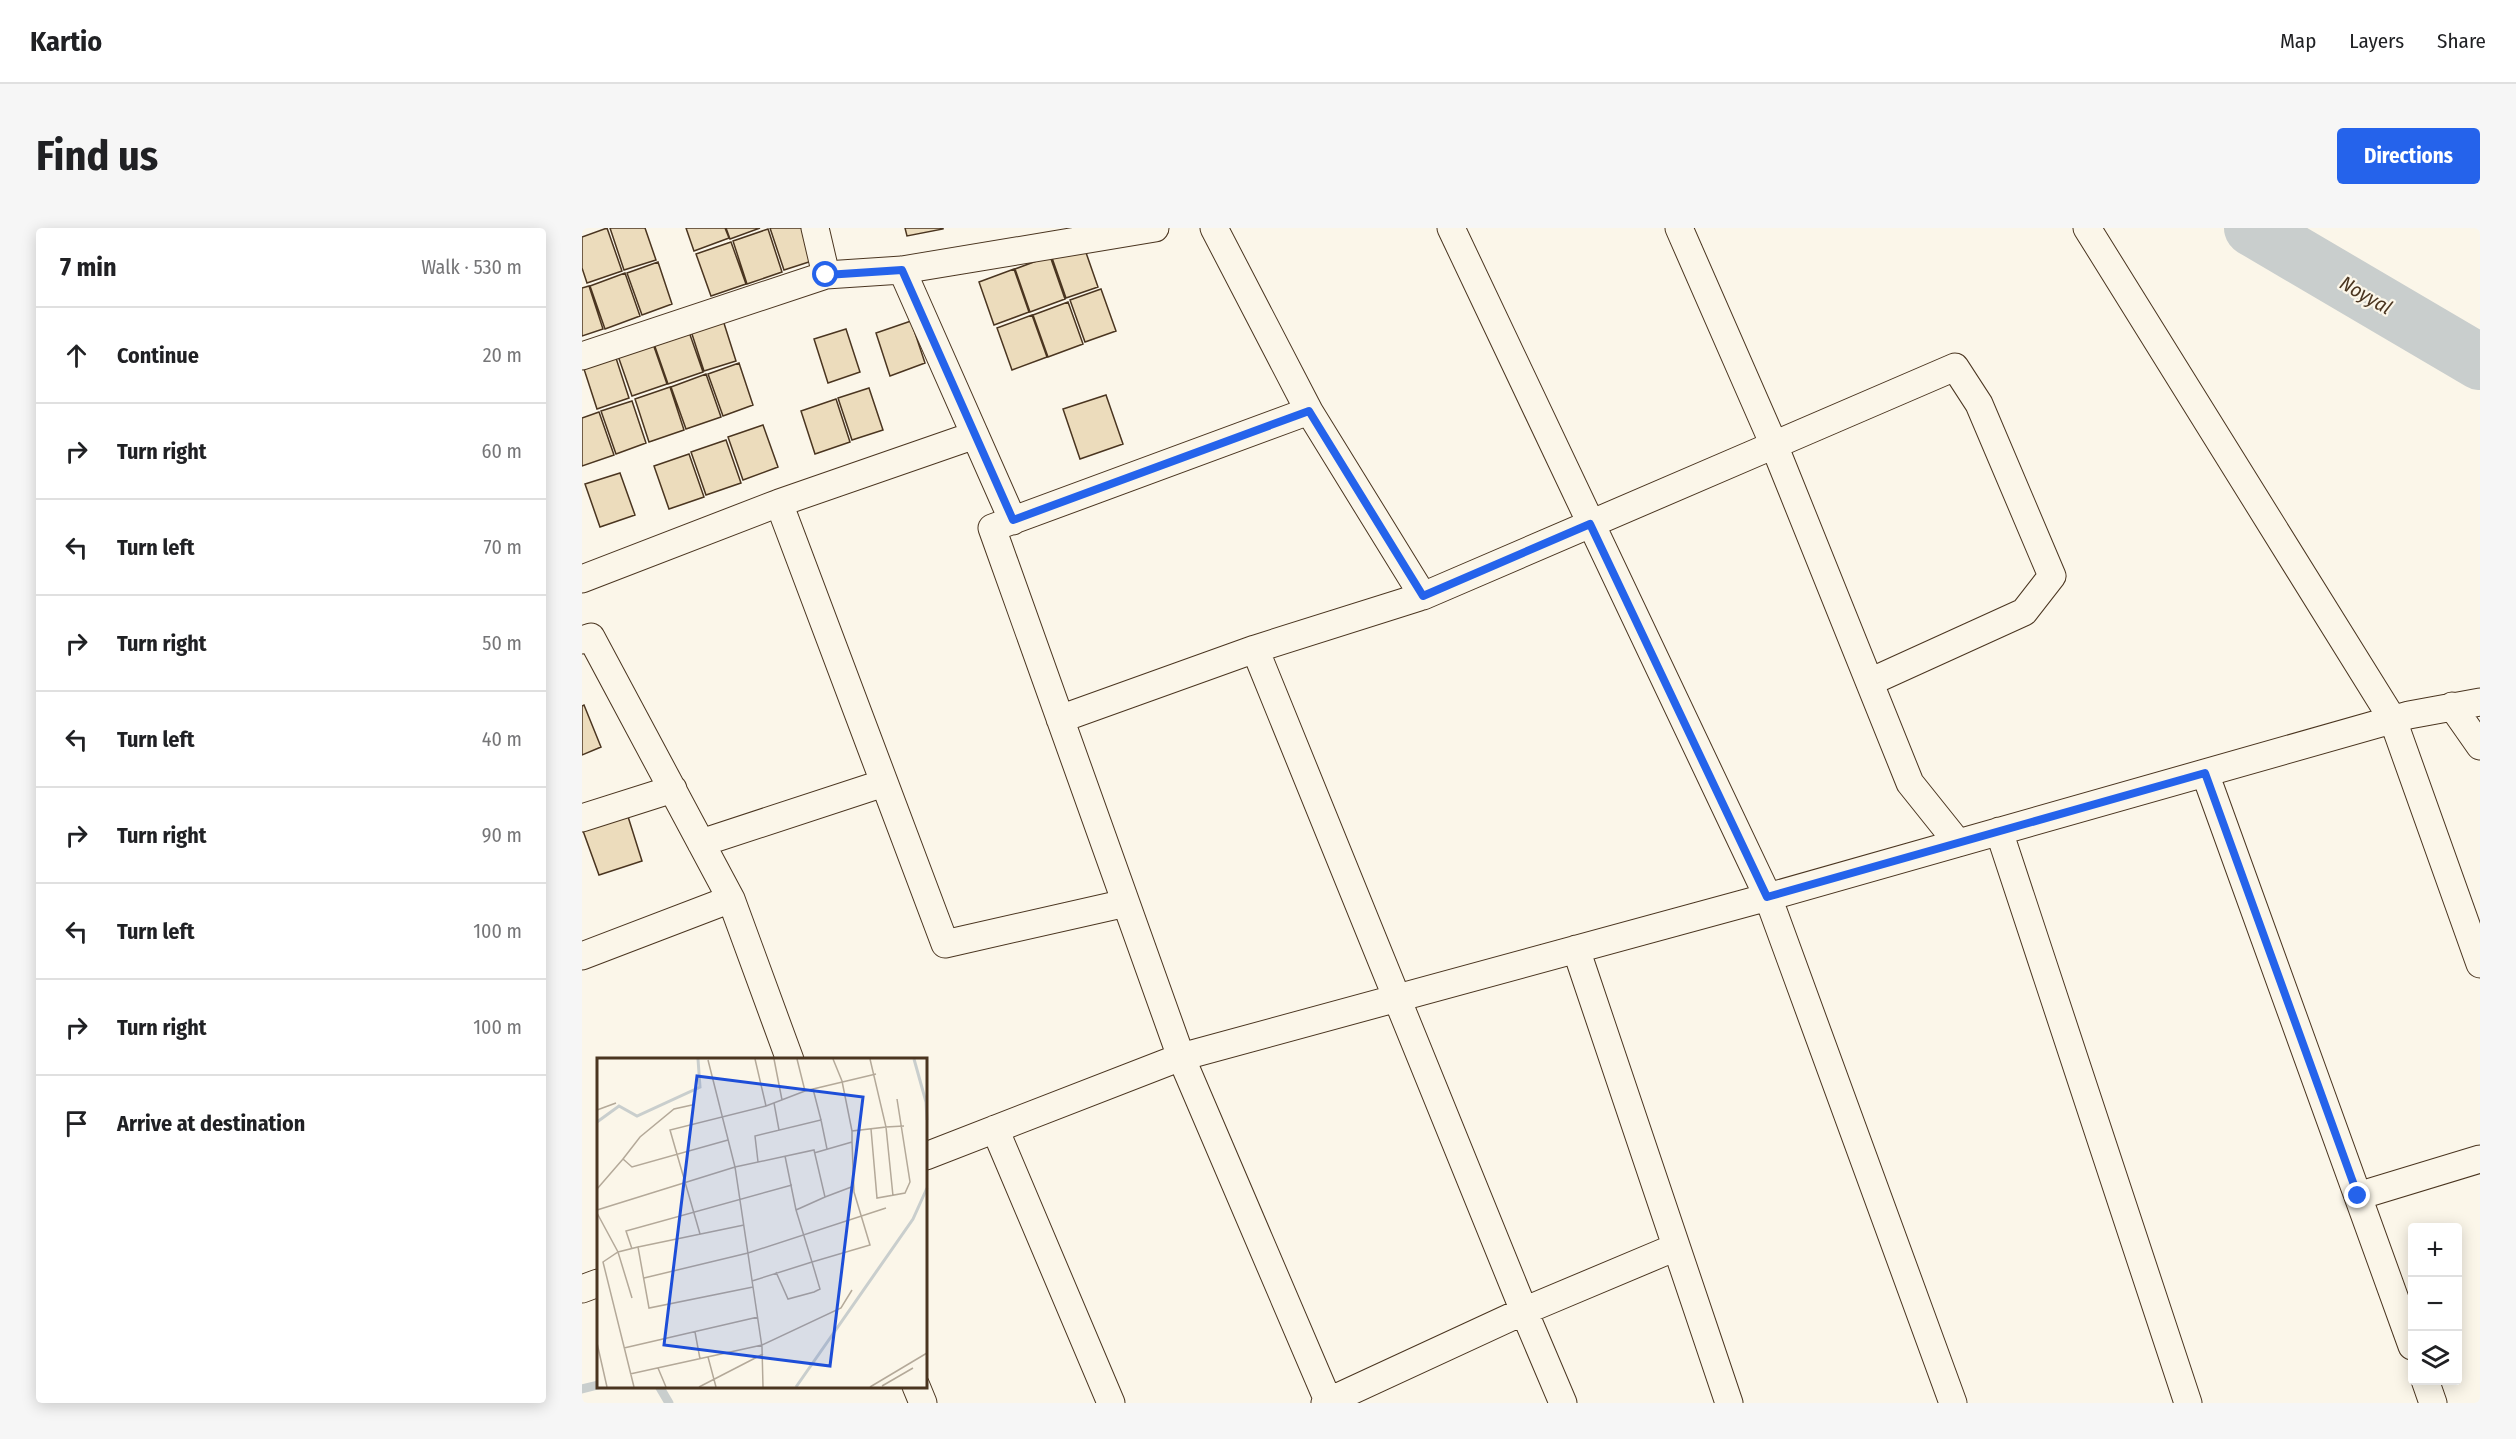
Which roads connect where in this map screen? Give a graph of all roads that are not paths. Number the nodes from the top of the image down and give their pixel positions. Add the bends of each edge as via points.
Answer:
1 (815, 228) edge
2 (1155, 228) edge
3 (1214, 228) edge
4 (1451, 228) edge
5 (1679, 228) edge
6 (2087, 228) edge
7 (902, 270) junction
8 (826, 275) junction
9 (582, 356) edge
10 (1309, 411) junction
11 (975, 435) junction
12 (1774, 445) junction
13 (779, 503) junction
14 (1013, 520) junction
15 (1590, 524) junction
16 (582, 579) edge
17 (1423, 596) junction
18 (585, 632) edge
19 (1255, 649) junction
20 (1870, 682) junction
21 (2480, 702) edge
22 (2452, 706) junction
23 (1060, 719) junction
24 (2393, 720) junction
25 (2480, 746) edge
26 (2205, 773) junction
27 (884, 783) junction
28 (673, 789) junction
29 (582, 818) edge
30 (1999, 831) junction
31 (701, 843) junction
32 (1958, 843) junction
33 (1767, 897) junction
34 (731, 898) junction
35 (1126, 903) junction
36 (1576, 949) junction
37 (582, 956) edge
38 (2480, 964) edge
39 (1398, 998) junction
40 (1181, 1057) junction
41 (789, 1058) edge
42 (995, 1129) junction
43 (927, 1156) edge
44 (2480, 1159) edge
45 (2358, 1196) junction
46 (1676, 1247) junction
47 (597, 1283) edge
48 (582, 1289) edge
49 (1524, 1311) junction
50 (2408, 1335) edge
51 (2427, 1385) edge
52 (917, 1388) edge
53 (1327, 1402) edge
54 (923, 1403) edge
55 (1111, 1403) edge
56 (1563, 1403) edge
57 (1729, 1403) edge
58 (1953, 1403) edge
59 (2188, 1403) edge
60 (2433, 1403) edge

1 - 8 street
2 - 7 street
3 - 10 street
4 - 15 street
5 - 12 street
6 - 24 street
7 - 8 street
7 - 11 street
8 - 9 street
10 - 14 street
10 - 17 street
11 - 13 street
11 - 14 street
12 - 15 street
12 - 20 street
12 - 20 street via 1955,367 1979,404 2052,576 2024,612
13 - 16 street
13 - 27 street
14 - 23 street via 992,528
15 - 17 street
15 - 33 street
17 - 19 street
18 - 28 street
19 - 23 street
19 - 39 street
20 - 32 street via 1910,783
21 - 22 street
22 - 24 street
22 - 25 street
23 - 35 street
24 - 26 street
24 - 38 street
26 - 30 street
26 - 45 street
27 - 31 street
27 - 35 street via 945,944
28 - 29 street
28 - 31 street
30 - 32 street
30 - 59 street
31 - 34 street
32 - 33 street
33 - 36 street
33 - 58 street
34 - 37 street
34 - 41 street
35 - 40 street
36 - 39 street
36 - 46 street
39 - 40 street
39 - 49 street
40 - 42 street
40 - 53 street
42 - 43 street
42 - 55 street
44 - 45 street
45 - 50 street
46 - 49 street
46 - 57 street
47 - 48 street
49 - 53 street
49 - 56 street
51 - 60 street
52 - 54 street

